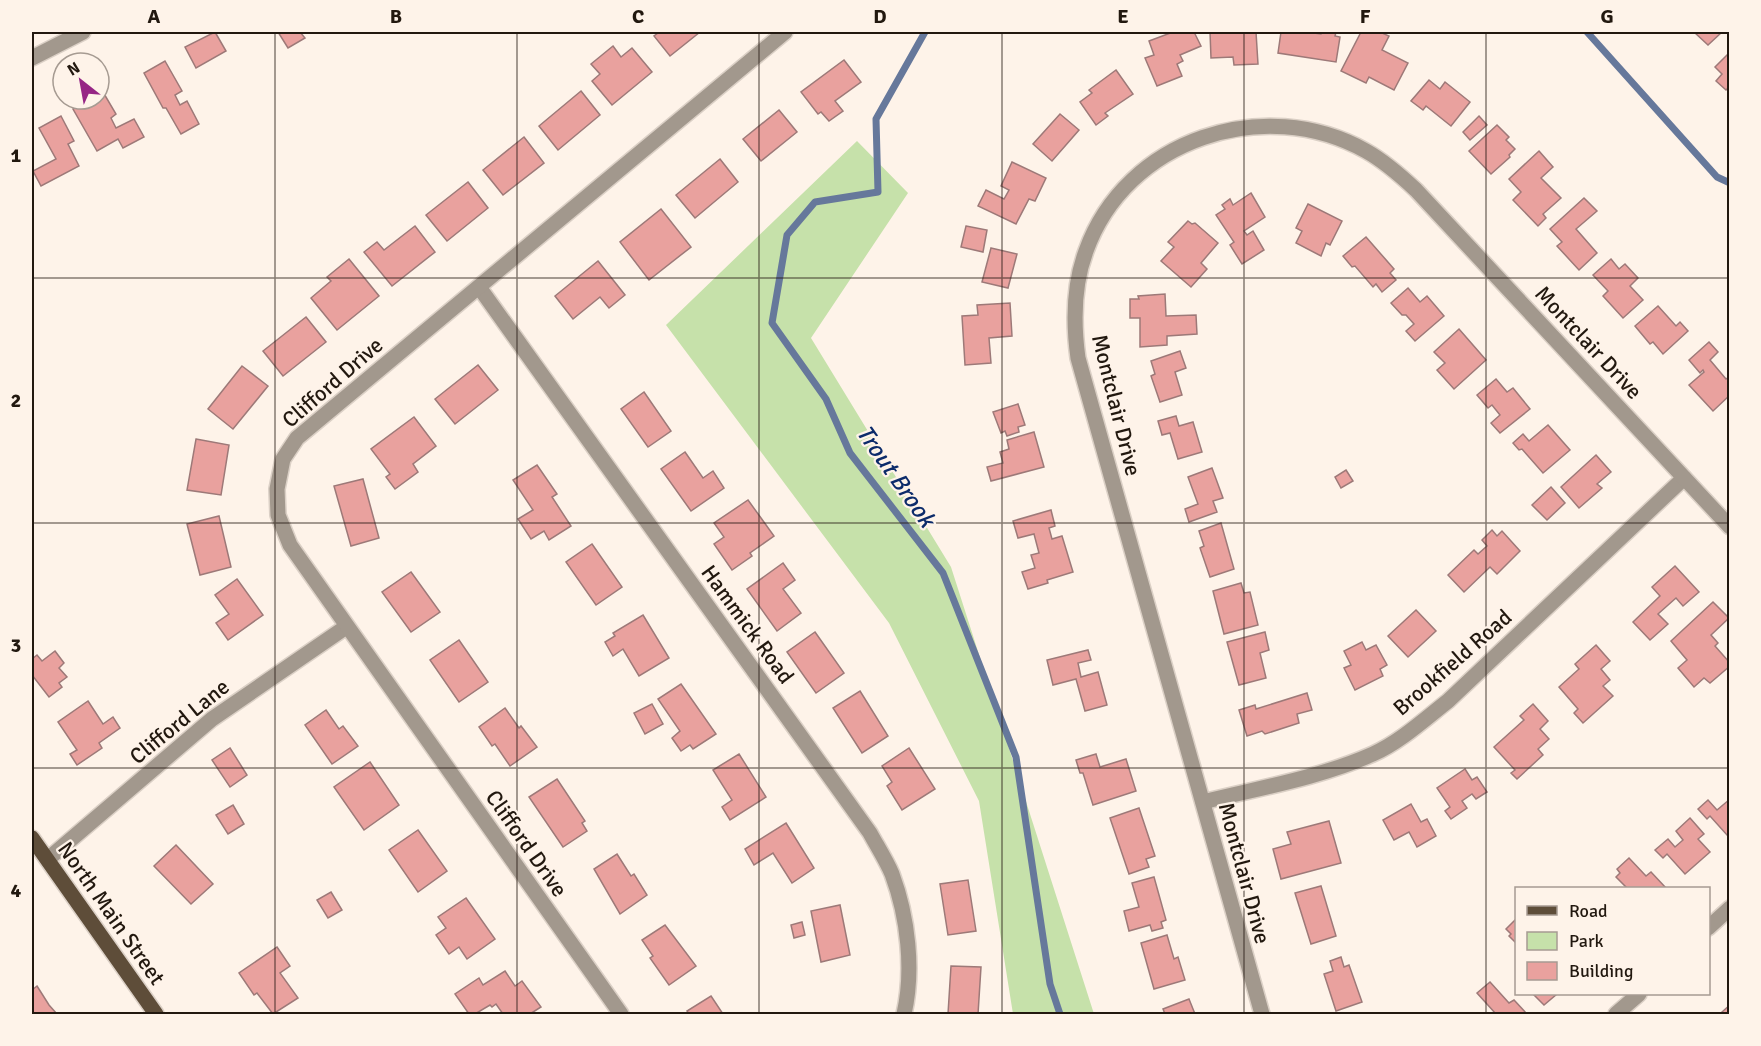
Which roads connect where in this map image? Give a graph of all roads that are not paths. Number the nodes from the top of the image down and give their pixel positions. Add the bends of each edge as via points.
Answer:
1 (83, 32) edge
2 (785, 32) edge
3 (32, 58) edge
4 (479, 287) junction
5 (1684, 478) junction
6 (1730, 527) edge
7 (346, 627) junction
8 (1203, 802) junction
9 (32, 838) edge
10 (48, 859) junction
11 (1730, 909) edge
12 (1710, 926) edge
13 (1637, 995) edge
14 (156, 1014) edge
15 (621, 1014) edge
16 (904, 1014) edge
17 (1262, 1014) edge
18 (1616, 1014) edge

1 - 3 street
2 - 4 street, Clifford Drive
4 - 7 street, Clifford Drive via 297,438 283,459 277,489 278,516 290,545
4 - 16 street, Hammick Road via 870,833 892,874 904,919 909,959
5 - 6 street, Montclair Drive
5 - 8 street, Brookfield Road via 1448,701 1410,731 1374,754 1329,770
5 - 8 street, Montclair Drive via 1416,190 1367,151 1310,131 1254,126 1208,135 1153,164 1121,193 1095,231 1078,284 1075,337
7 - 10 street, Clifford Lane via 212,719
7 - 15 street, Clifford Drive
8 - 17 street, Montclair Drive
9 - 10 main road, North Main Street
10 - 14 main road, North Main Street
11 - 12 street
13 - 18 street

